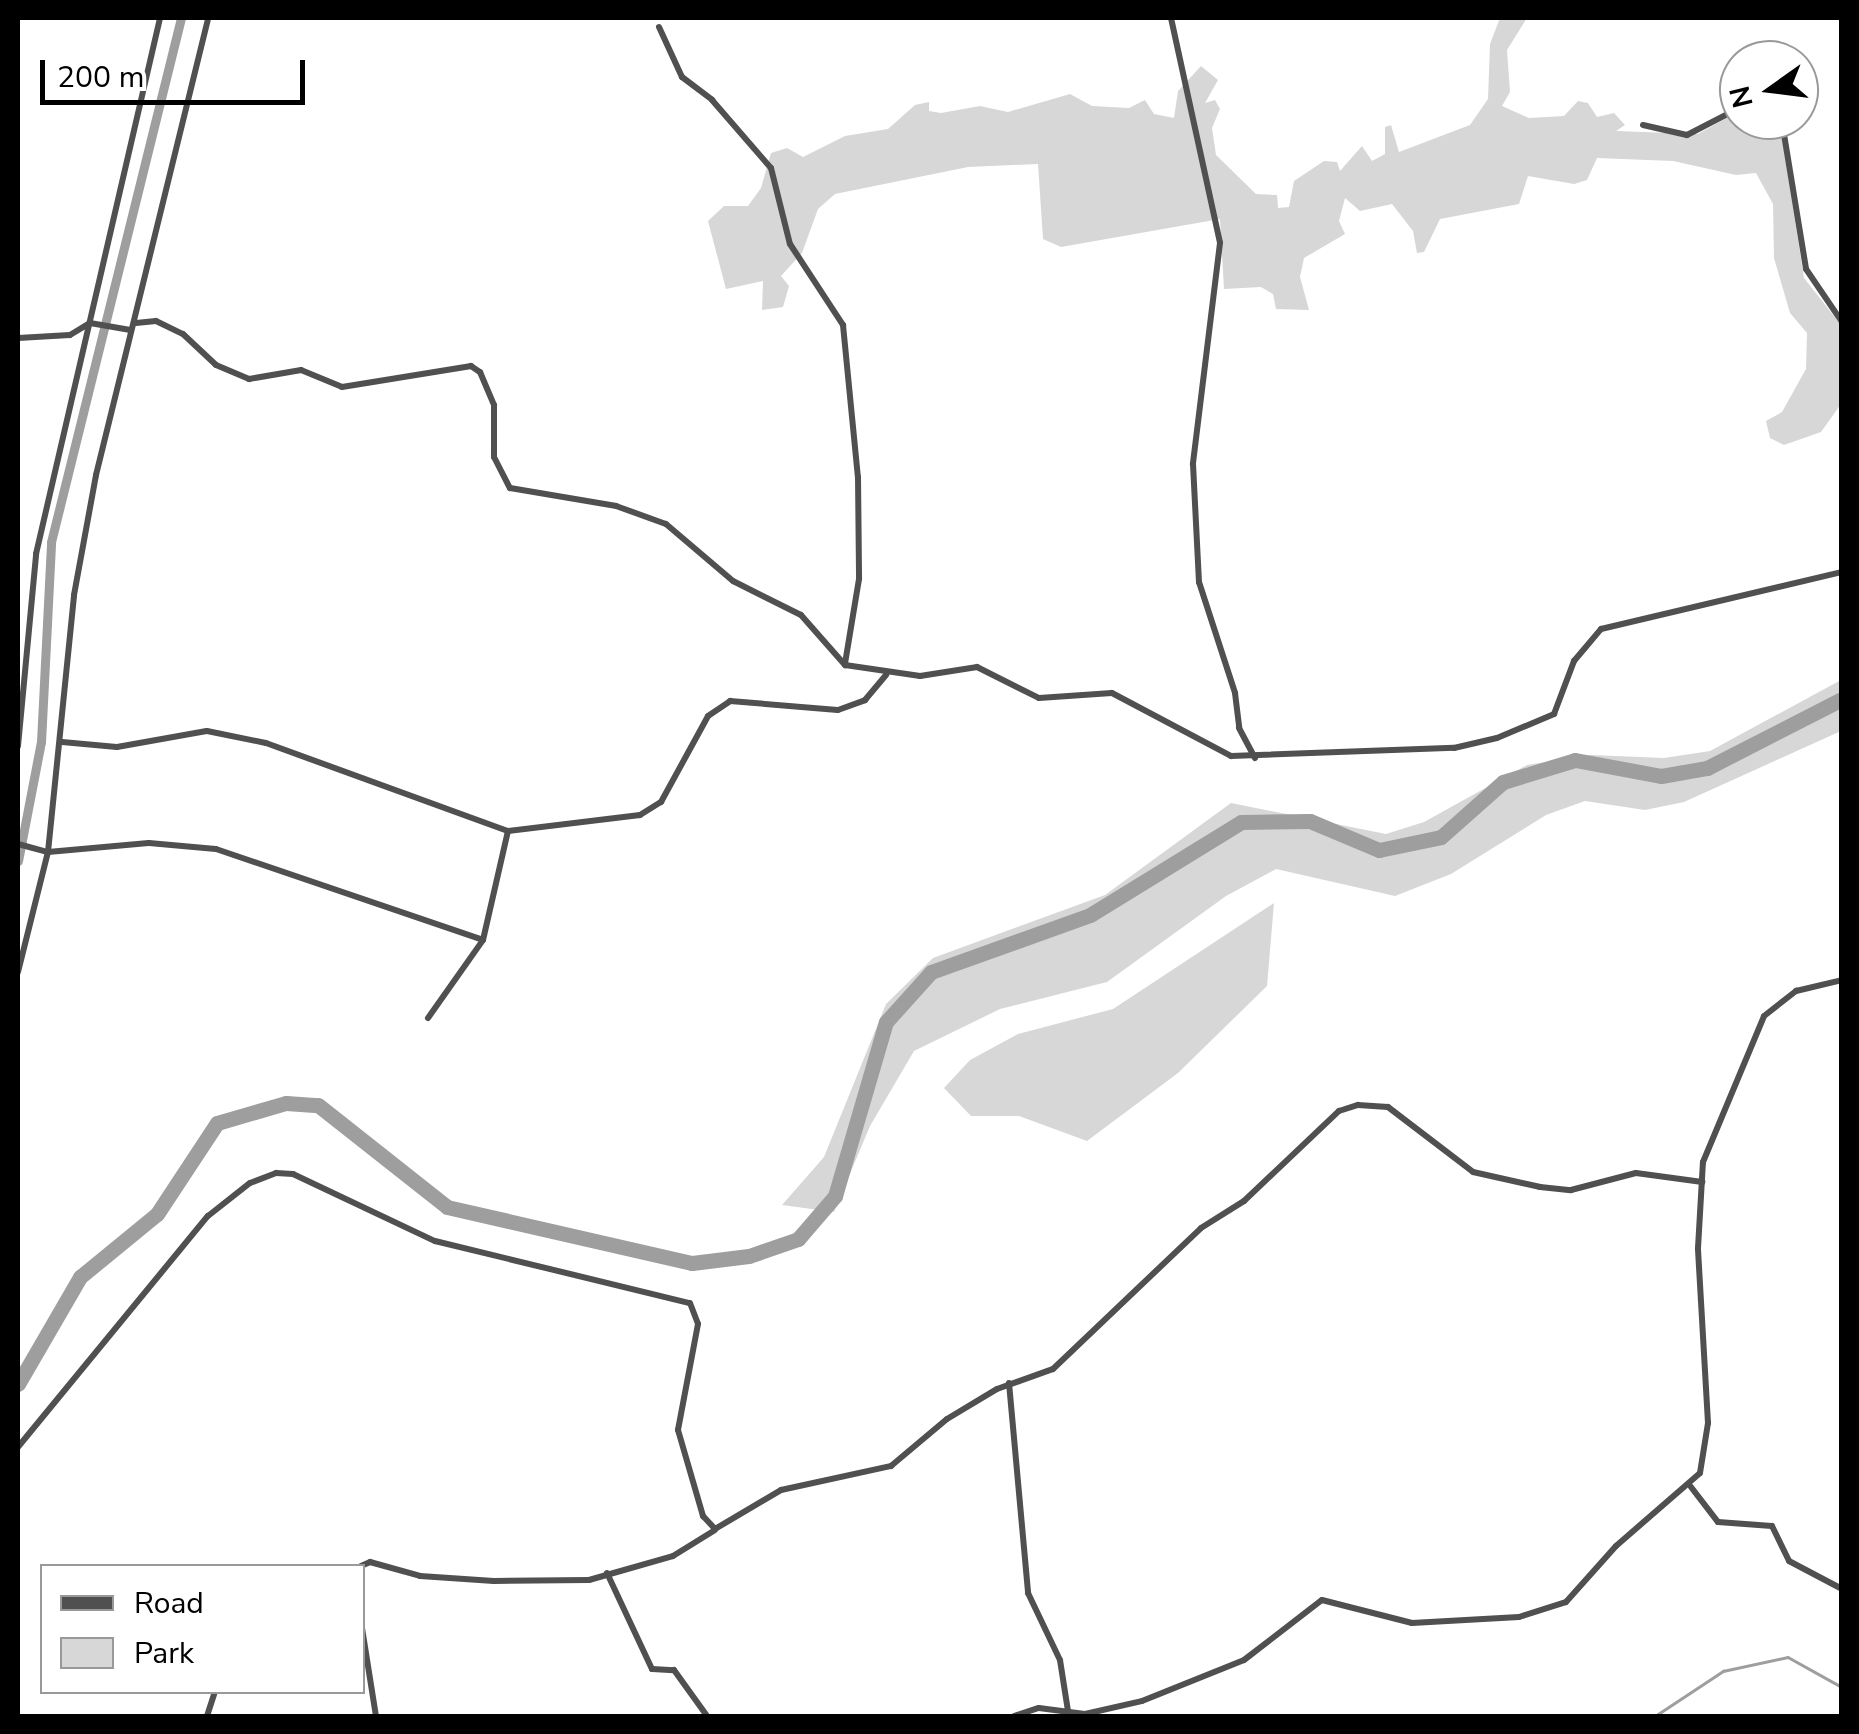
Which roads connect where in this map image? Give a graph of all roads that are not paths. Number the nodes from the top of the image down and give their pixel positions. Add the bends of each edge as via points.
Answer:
1 (160, 18) edge
2 (208, 18) edge
3 (1171, 18) edge
4 (659, 28) dead end
5 (1719, 118) edge
6 (1642, 125) dead end
7 (1785, 140) edge
8 (1842, 322) edge
9 (90, 323) junction
10 (133, 326) junction
11 (18, 338) edge
12 (1842, 572) edge
13 (18, 658) edge
14 (27, 660) junction
15 (845, 665) junction
16 (886, 675) junction
17 (62, 742) junction
18 (18, 746) edge
19 (1255, 758) junction
20 (508, 831) junction
21 (18, 844) edge
22 (48, 852) junction
23 (484, 940) junction
24 (18, 972) edge
25 (1842, 980) edge
26 (428, 1018) dead end
27 (1702, 1182) junction
28 (1009, 1382) junction
29 (18, 1447) edge
30 (1691, 1487) junction
31 (715, 1530) junction
32 (365, 1564) edge
33 (607, 1573) junction
34 (1842, 1589) edge
35 (365, 1647) edge
36 (1068, 1712) junction
37 (376, 1716) edge
38 (707, 1716) edge
39 (1014, 1716) edge

1 - 9 street
2 - 10 street
3 - 19 street via 1220,243 1193,464 1199,582 1236,693 1239,728
4 - 15 street via 682,78 712,100 770,168 790,244 843,325 858,477 859,579
5 - 6 street via 1687,135
7 - 8 street via 1806,269
9 - 10 street
9 - 11 street via 70,335
9 - 14 street via 36,554
10 - 15 street via 156,321 183,334 216,365 249,379 301,370 342,386 470,366 480,372 494,405 494,458 510,488 616,506 666,524 733,580 801,615
10 - 17 street via 74,594
12 - 19 street via 1602,629 1574,661 1554,714 1498,738 1454,748
13 - 14 street
14 - 18 street
15 - 16 street
16 - 19 street via 977,667 1039,698 1112,693 1206,745
16 - 20 street via 865,700 838,710 730,701 708,716 662,802 640,815
17 - 20 street via 117,747 207,731
17 - 22 street
20 - 23 street
21 - 22 street
22 - 23 street via 149,843 216,848
22 - 24 street
23 - 26 street
25 - 27 street via 1796,991 1764,1016 1703,1162
27 - 28 street via 1636,1174 1572,1190 1540,1187 1473,1172 1388,1107 1358,1105 1339,1111 1244,1200 1201,1228 1054,1369
27 - 30 street via 1698,1248 1708,1423 1706,1455
28 - 31 street via 947,1419 891,1466 781,1490
28 - 36 street via 1028,1593 1060,1660
29 - 31 street via 208,1216 250,1183 294,1174 422,1237 682,1298 695,1307 678,1430 691,1483
30 - 34 street via 1718,1522 1772,1526 1789,1560
30 - 36 street via 1616,1546 1555,1611 1412,1622 1322,1600 1244,1660 1142,1701
31 - 33 street via 673,1556
32 - 33 street via 420,1576 524,1582 589,1580
33 - 38 street via 652,1669 674,1670
35 - 37 street
36 - 39 street via 1039,1708

